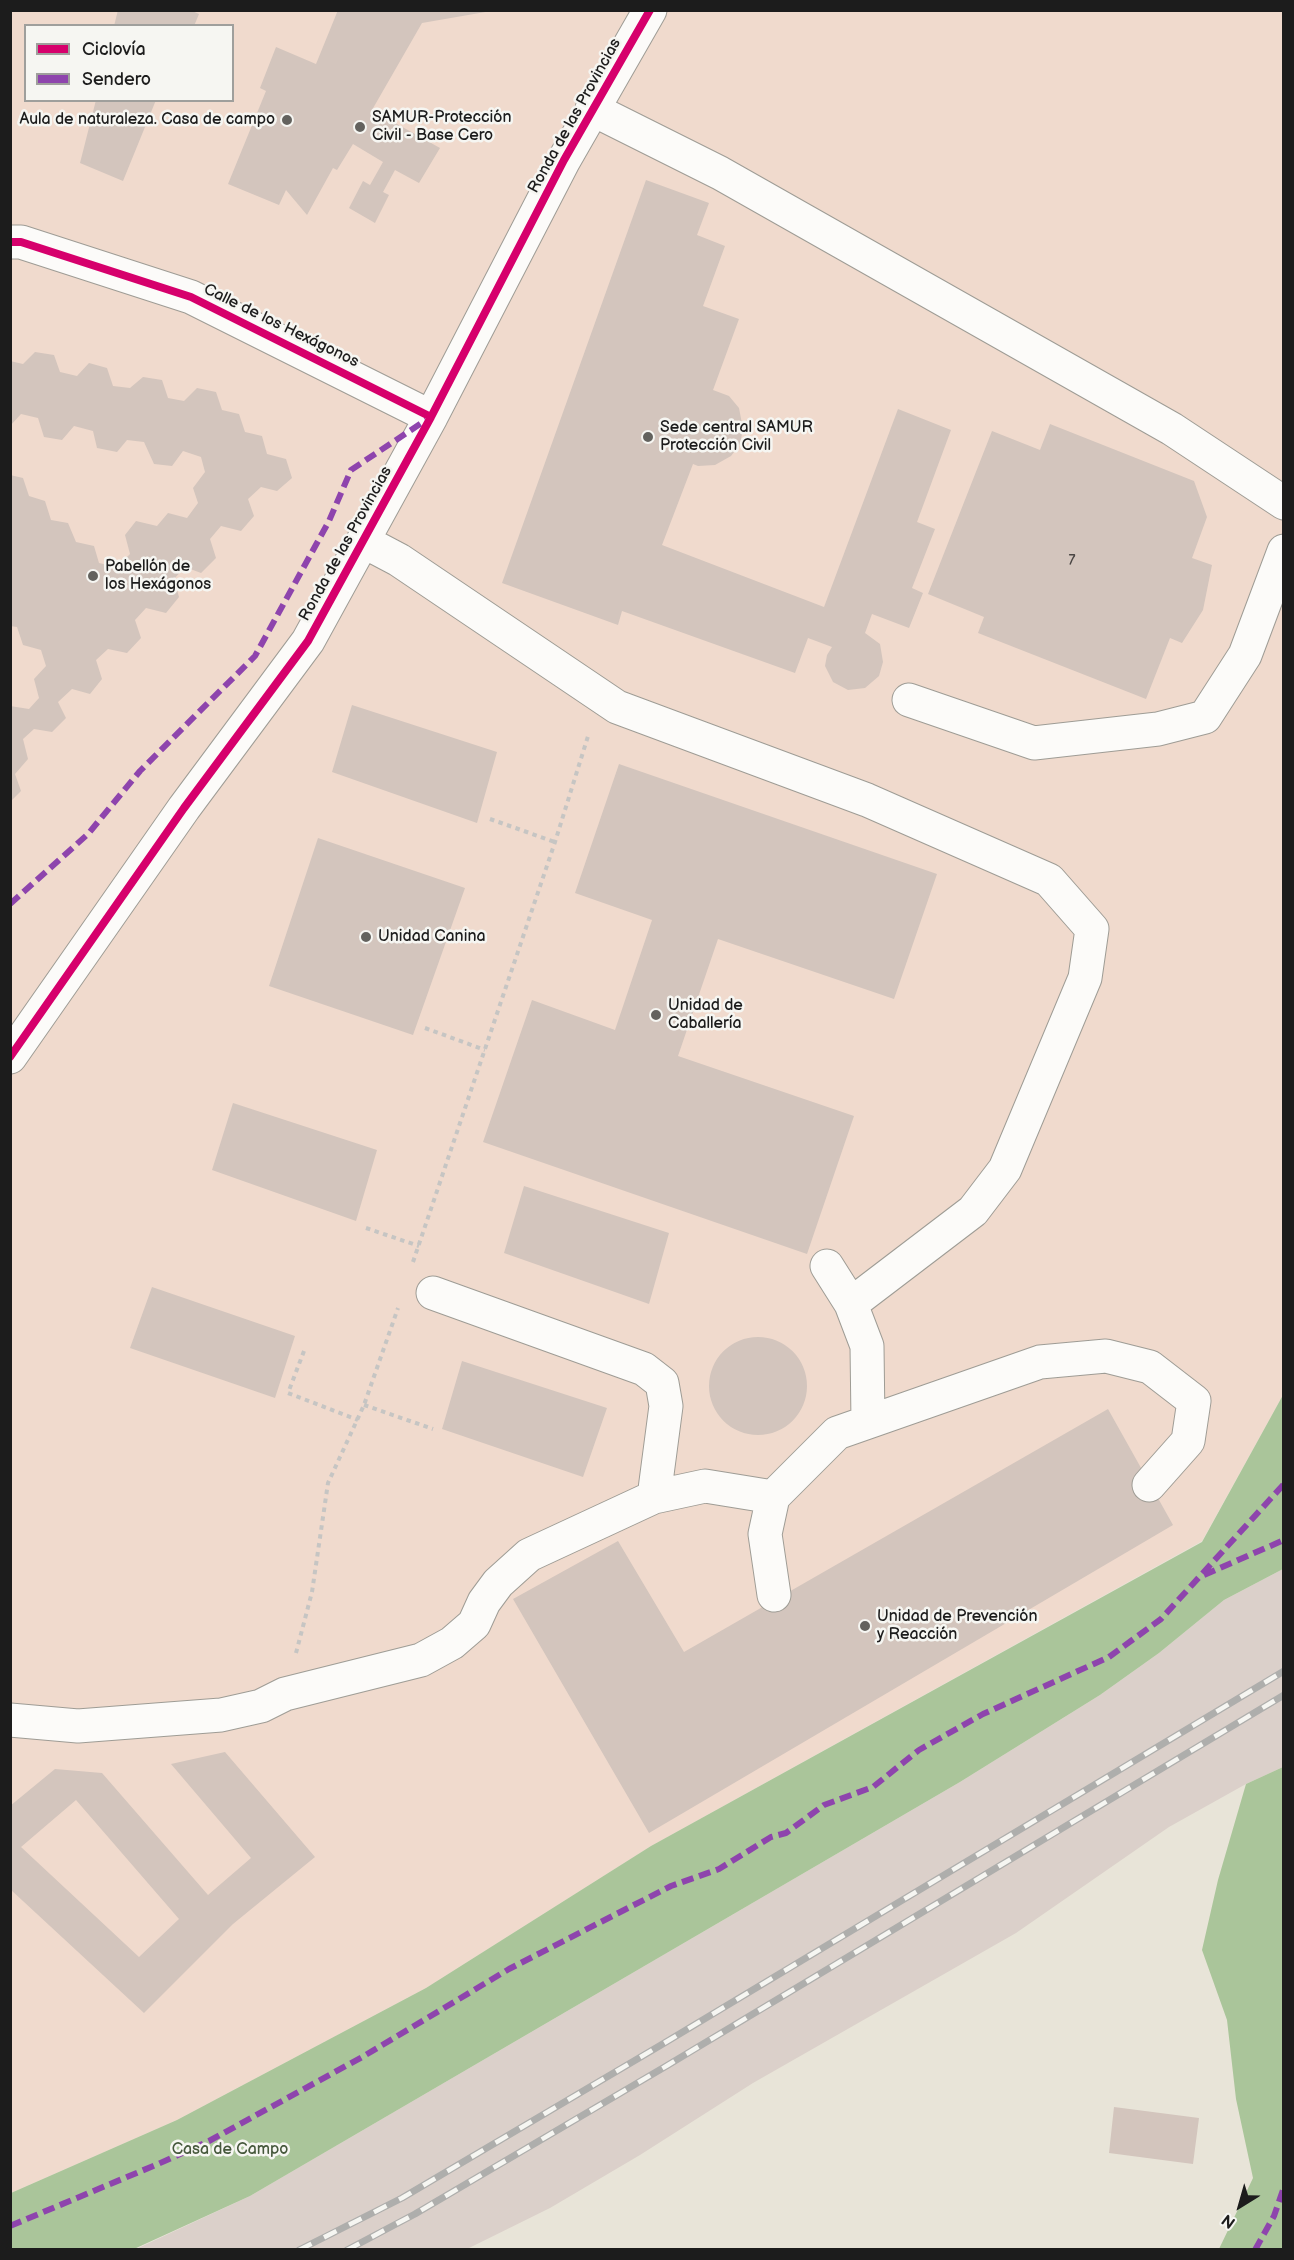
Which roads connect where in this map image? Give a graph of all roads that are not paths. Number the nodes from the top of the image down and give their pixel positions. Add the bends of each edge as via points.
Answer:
1 (650, 10) edge
2 (592, 109) junction
3 (10, 242) edge
4 (431, 417) junction
5 (1284, 503) edge
6 (363, 541) junction
7 (1284, 551) edge
8 (909, 700) dead end
9 (10, 1057) edge
10 (827, 1266) dead end
11 (433, 1293) dead end
12 (851, 1304) junction
13 (868, 1422) junction
14 (1149, 1485) dead end
15 (654, 1497) junction
16 (773, 1497) junction
17 (774, 1595) dead end
18 (10, 1720) edge

1 - 2 street, Ronda de las Provincias
2 - 4 street, Ronda de las Provincias
2 - 5 street via 720,173 1172,429
3 - 4 street, Calle de los Hexágonos via 21,242 191,297
4 - 6 street, Ronda de las Provincias
6 - 9 street, Ronda de las Provincias via 308,641 184,808
6 - 12 street via 399,560 617,707 867,800 1049,880 1092,929 1085,978 1005,1169 973,1211
7 - 8 street via 1245,655 1205,717 1158,729 1034,744
10 - 12 street
11 - 15 street via 644,1369 662,1383 666,1406
12 - 13 street via 867,1346
13 - 14 street via 1040,1362 1106,1356 1150,1367 1194,1401 1188,1441
13 - 16 street via 837,1433
15 - 16 street via 705,1486
15 - 18 street via 529,1555 498,1584 474,1624 452,1643 421,1660 221,1714 78,1726
16 - 17 street via 765,1534

